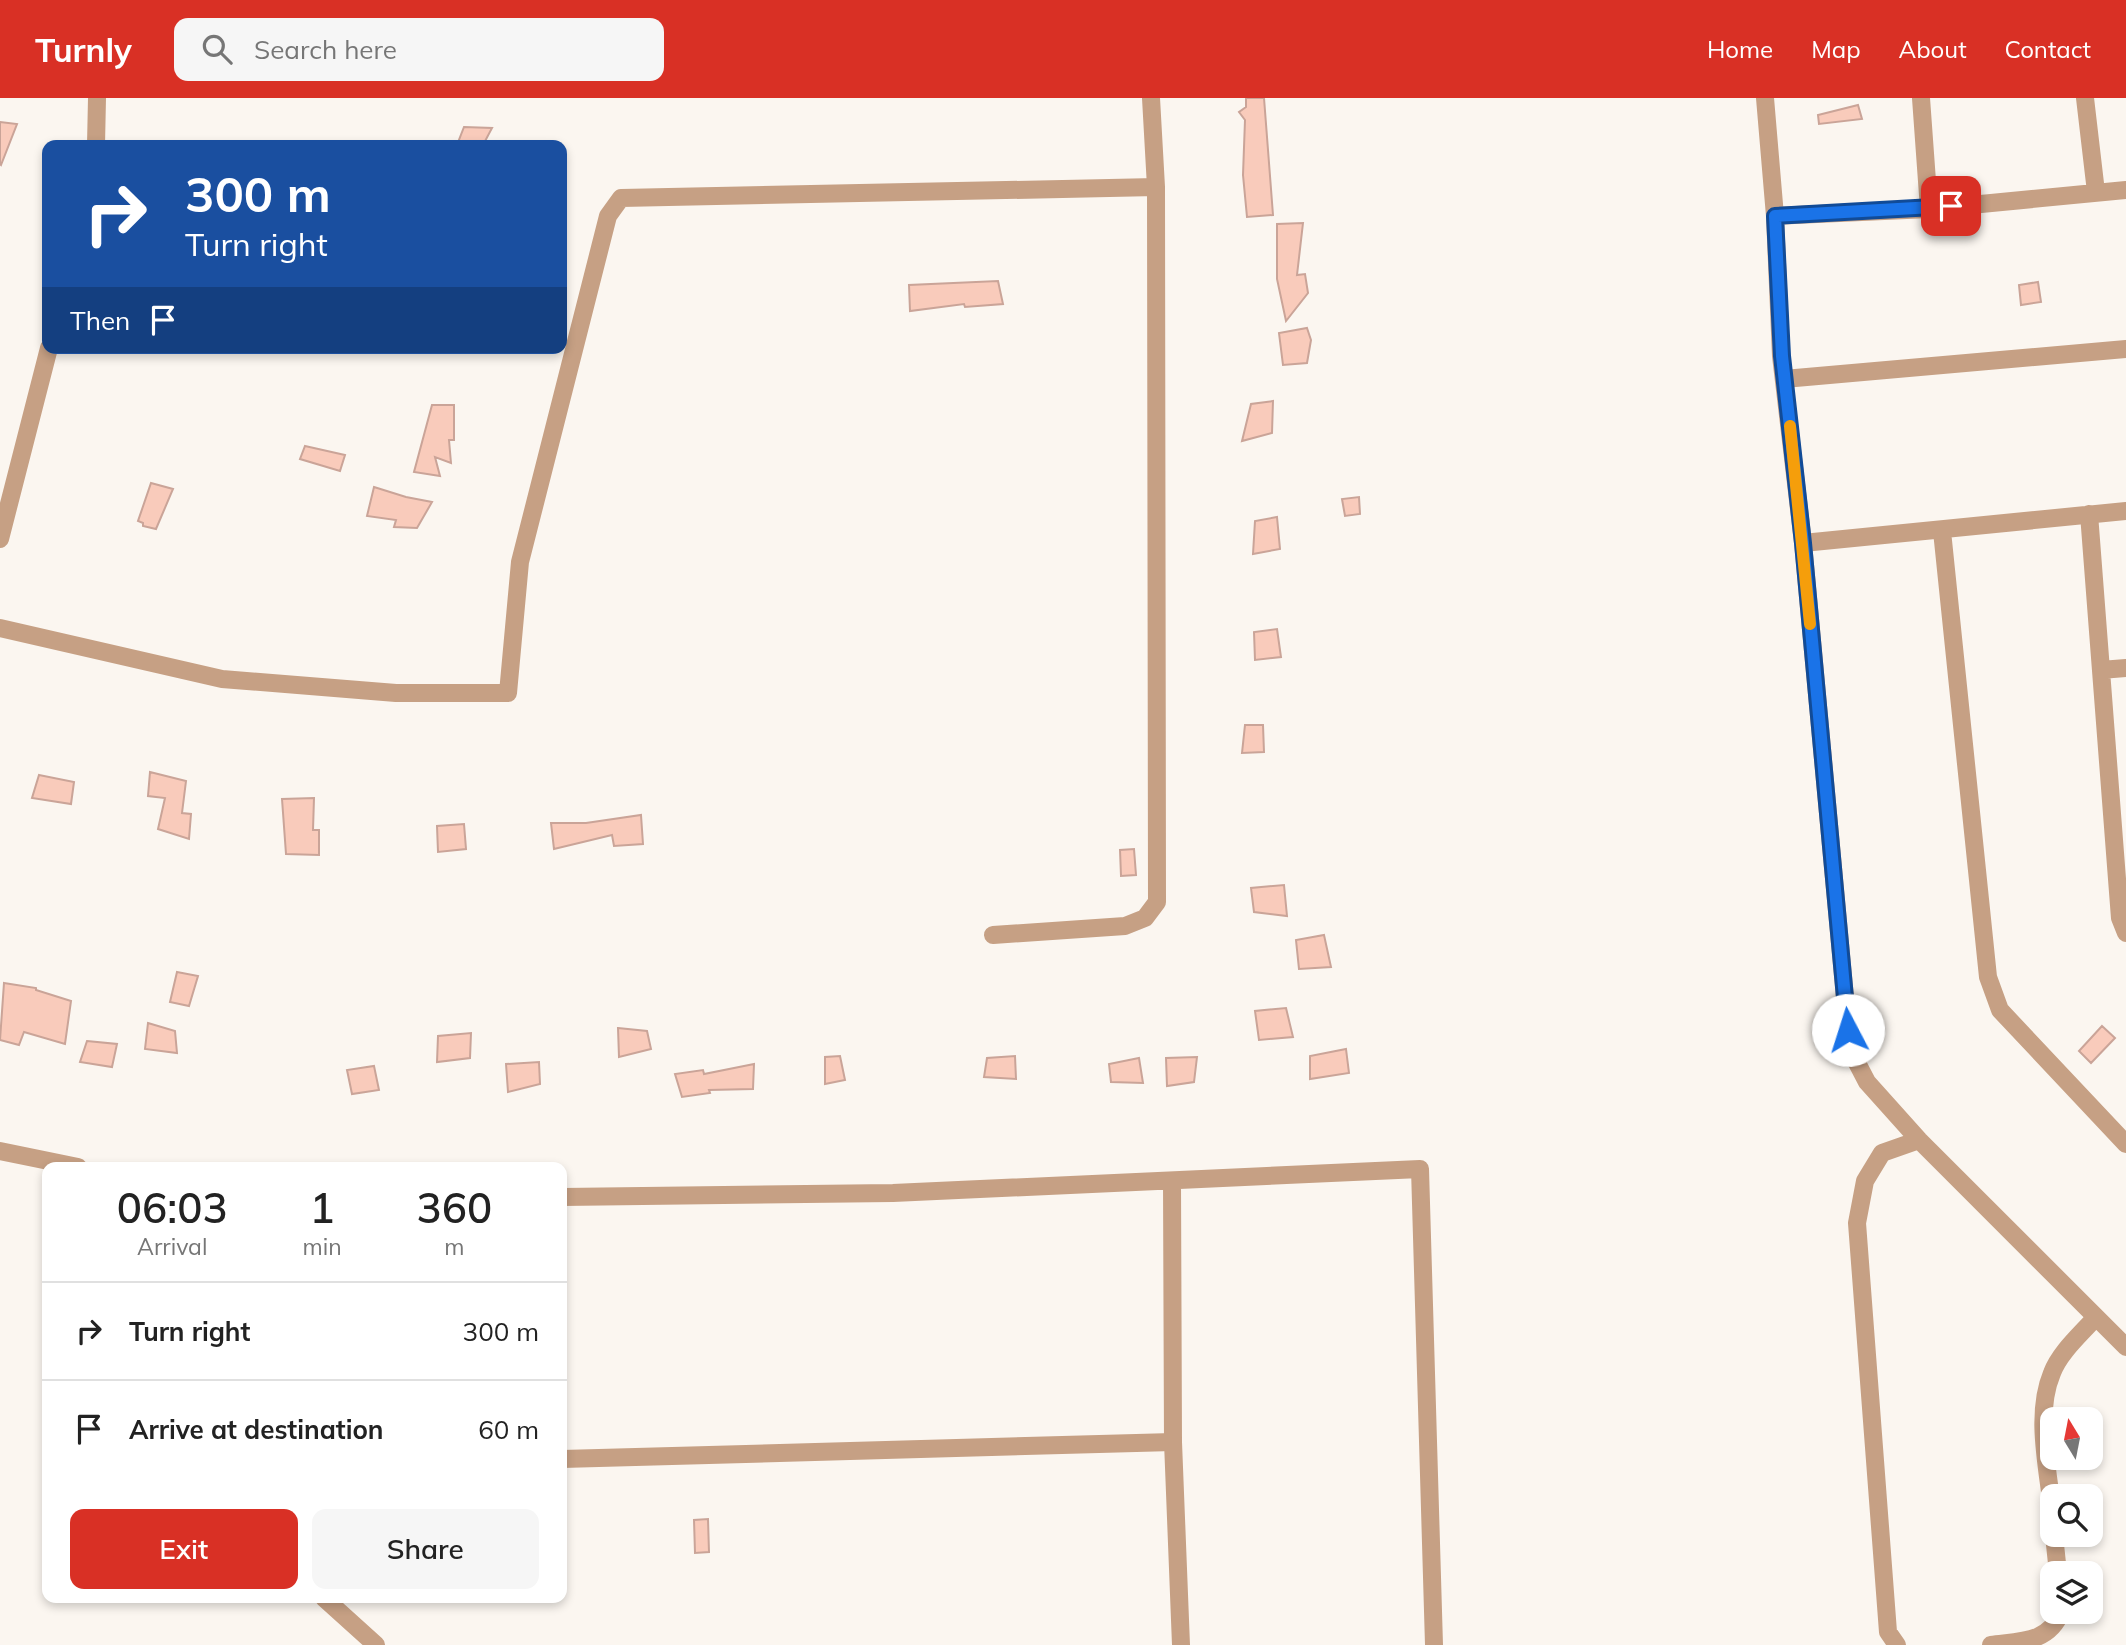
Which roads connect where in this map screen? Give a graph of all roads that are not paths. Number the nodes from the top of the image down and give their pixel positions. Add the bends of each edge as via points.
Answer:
1 (97, 98) edge
2 (1152, 98) edge
3 (1765, 98) edge
4 (1921, 98) edge
5 (2085, 98) edge
6 (96, 140) edge
7 (1156, 187) junction
8 (2126, 190) edge
9 (2096, 192) junction
10 (1929, 209) junction
11 (1775, 216) junction
12 (2126, 349) edge
13 (47, 354) edge
14 (1784, 379) junction
15 (2126, 511) edge
16 (2089, 514) junction
17 (1942, 531) junction
18 (0, 538) edge
19 (1803, 543) junction
20 (0, 628) edge
21 (2126, 668) edge
22 (2101, 670) junction
23 (2119, 818) edge
24 (2126, 933) edge
25 (993, 935) dead end
26 (1919, 1140) junction
27 (2126, 1144) edge
28 (0, 1151) edge
29 (54, 1162) edge
30 (1171, 1182) junction
31 (567, 1197) edge
32 (2095, 1318) junction
33 (2126, 1347) edge
34 (1173, 1442) junction
35 (567, 1459) edge
36 (2050, 1484) edge
37 (330, 1603) edge
38 (2056, 1624) edge
39 (376, 1645) edge
40 (1181, 1645) edge
41 (1434, 1645) edge
42 (1897, 1645) edge
43 (1991, 1645) edge

1 - 6 street
2 - 7 street
3 - 11 street
4 - 10 street
5 - 9 street
7 - 20 street via 621,198 608,216 520,562 508,693 396,693 222,679
7 - 25 street via 1157,902 1145,918 1125,926
8 - 9 street
9 - 10 street
10 - 11 street
11 - 14 street
12 - 14 street
13 - 18 street
14 - 19 street
15 - 16 street
16 - 17 street
16 - 22 street
17 - 19 street
17 - 27 street via 1988,977 2000,1010
19 - 26 street via 1848,1030 1867,1082
21 - 22 street
22 - 23 street
23 - 24 street via 2120,918
26 - 32 street
26 - 42 street via 1882,1153 1865,1181 1857,1223 1888,1632
28 - 29 street
30 - 31 street via 846,1194
30 - 34 street
30 - 41 street via 1420,1169
32 - 33 street
32 - 36 street via 2067,1348 2052,1371 2045,1394
34 - 35 street
34 - 40 street
37 - 39 street
38 - 43 street via 2043,1637

